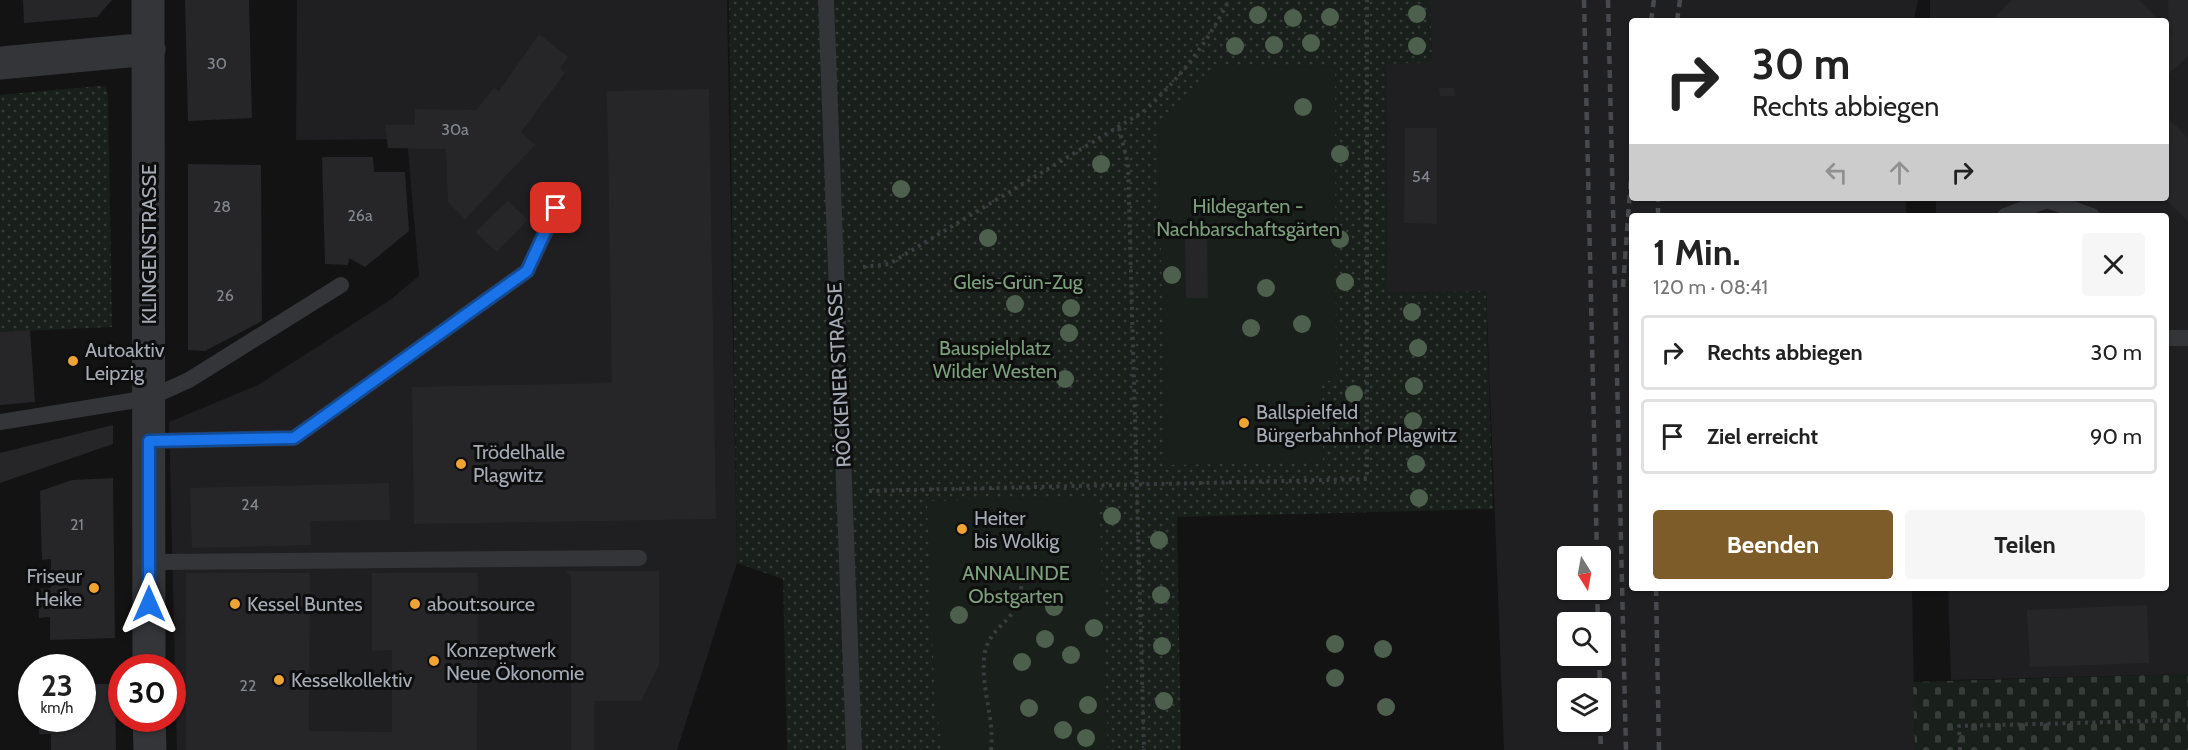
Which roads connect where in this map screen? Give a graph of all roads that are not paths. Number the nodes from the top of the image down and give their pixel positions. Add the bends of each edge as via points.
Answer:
1 (148, 0) edge
2 (826, 0) edge
3 (149, 48) junction
4 (0, 63) edge
5 (2044, 201) edge
6 (2050, 201) edge
7 (556, 208) dead end
8 (2013, 213) edge
9 (2084, 213) edge
10 (341, 285) dead end
11 (2169, 334) edge
12 (2188, 338) edge
13 (149, 398) junction
14 (0, 422) edge
15 (149, 441) junction
16 (639, 558) dead end
17 (149, 562) junction
18 (149, 654) edge
19 (149, 732) edge
20 (150, 750) edge
21 (854, 750) edge

1 - 3 street, KLINGENSTRASSE
2 - 21 lane, RÖCKENER STRASSE
3 - 4 street
3 - 13 street, KLINGENSTRASSE
5 - 8 lane
6 - 9 lane
7 - 15 lane via 527,271 294,438
10 - 13 lane via 189,380
11 - 12 lane
13 - 14 lane
13 - 15 street, KLINGENSTRASSE
15 - 17 street, KLINGENSTRASSE
16 - 17 lane
17 - 18 street, KLINGENSTRASSE
19 - 20 street

